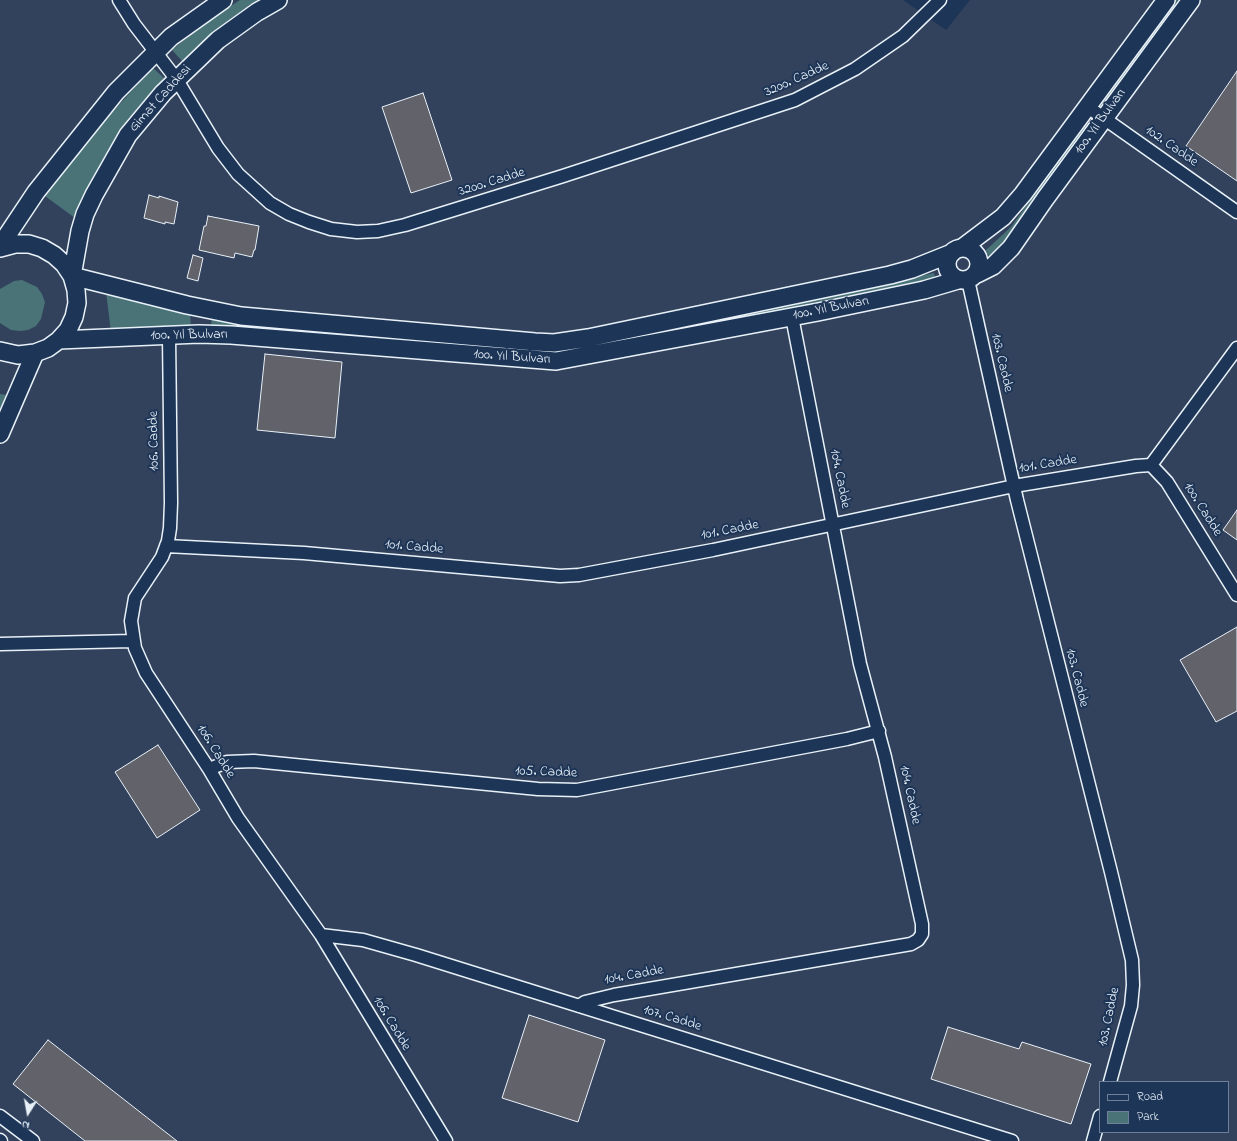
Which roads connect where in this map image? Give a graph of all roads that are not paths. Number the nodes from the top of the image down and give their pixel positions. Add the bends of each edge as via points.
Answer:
1 (119, 0) edge
2 (223, 0) edge
3 (278, 0) edge
4 (940, 0) edge
5 (1166, 0) edge
6 (1191, 0) edge
7 (156, 52) junction
8 (177, 80) junction
9 (1088, 107) junction
10 (1104, 118) junction
11 (1237, 212) edge
12 (0, 247) edge
13 (957, 250) junction
14 (72, 276) junction
15 (967, 278) junction
16 (792, 317) junction
17 (169, 336) junction
18 (59, 340) junction
19 (1237, 348) edge
20 (0, 351) edge
21 (35, 353) junction
22 (0, 434) edge
23 (1151, 465) junction
24 (1014, 486) junction
25 (833, 525) junction
26 (166, 546) junction
27 (1237, 595) edge
28 (133, 641) junction
29 (0, 644) edge
30 (879, 731) junction
31 (209, 770) junction
32 (320, 936) junction
33 (579, 1006) junction
34 (1110, 1081) edge
35 (0, 1116) edge
36 (1099, 1120) edge
37 (33, 1141) edge
38 (446, 1141) edge
39 (1012, 1141) edge
40 (1093, 1141) edge

1 - 7 street, 3200. Cadde
2 - 7 main road, Gimat Caddesi via 195,18
3 - 8 main road, Gimat Caddesi via 218,40
4 - 8 street, 3200. Cadde via 916,25 856,69 795,100 563,176 378,231 332,229 309,222 270,202 238,174 218,148
5 - 9 main road, 100. Yıl Bulvarı
6 - 10 main road, 100. Yıl Bulvarı
7 - 8 street, 3200. Cadde
7 - 12 main road, Gimat Caddesi via 116,92 72,145 36,192
8 - 14 main road, Gimat Caddesi via 145,113 128,136 94,194 80,231
9 - 10 street, 102. Cadde
9 - 13 main road, 100. Yıl Bulvarı via 1003,217
10 - 11 street, 102. Cadde
10 - 15 main road, 100. Yıl Bulvarı via 1011,248 993,266
12 - 14 main road, Gimat Caddesi via 29,244 42,248 64,264
13 - 14 main road, 100. Yıl Bulvarı via 918,267 890,275 595,336 554,342 241,316
13 - 15 main road via 947,262 947,268 949,273
13 - 15 main road via 967,248 976,254 980,264
14 - 18 main road, Gimat Caddesi via 77,303 68,330
15 - 16 main road, 100. Yıl Bulvarı via 924,290
15 - 24 street, 103. Cadde
16 - 17 main road, 100. Yıl Bulvarı via 556,362 260,337 199,334
16 - 25 street, 104. Cadde
17 - 18 main road, 100. Yıl Bulvarı
17 - 26 street, 106. Cadde via 171,503
18 - 21 main road, Gimat Caddesi
19 - 23 street
20 - 21 main road, Gimat Caddesi via 18,355
21 - 22 main road
23 - 24 street, 101. Cadde
23 - 27 street, 100. Cadde via 1167,482
24 - 25 street, 101. Cadde
24 - 34 street, 103. Cadde via 1132,960 1131,1006
25 - 26 street, 101. Cadde via 579,575 560,576 304,553
25 - 30 street, 104. Cadde via 860,664
26 - 28 street, 106. Cadde via 162,557 135,598 131,621
28 - 29 street
28 - 31 street, 106. Cadde via 146,673
30 - 31 street, 105. Cadde via 577,790 538,789 254,760 227,762
30 - 33 street, 104. Cadde via 922,924 922,934 918,940 911,944 614,994
31 - 32 street, 106. Cadde via 238,818
32 - 33 street, 107. Cadde via 363,940
32 - 38 street, 106. Cadde
33 - 39 street, 107. Cadde
35 - 37 street
36 - 40 street

